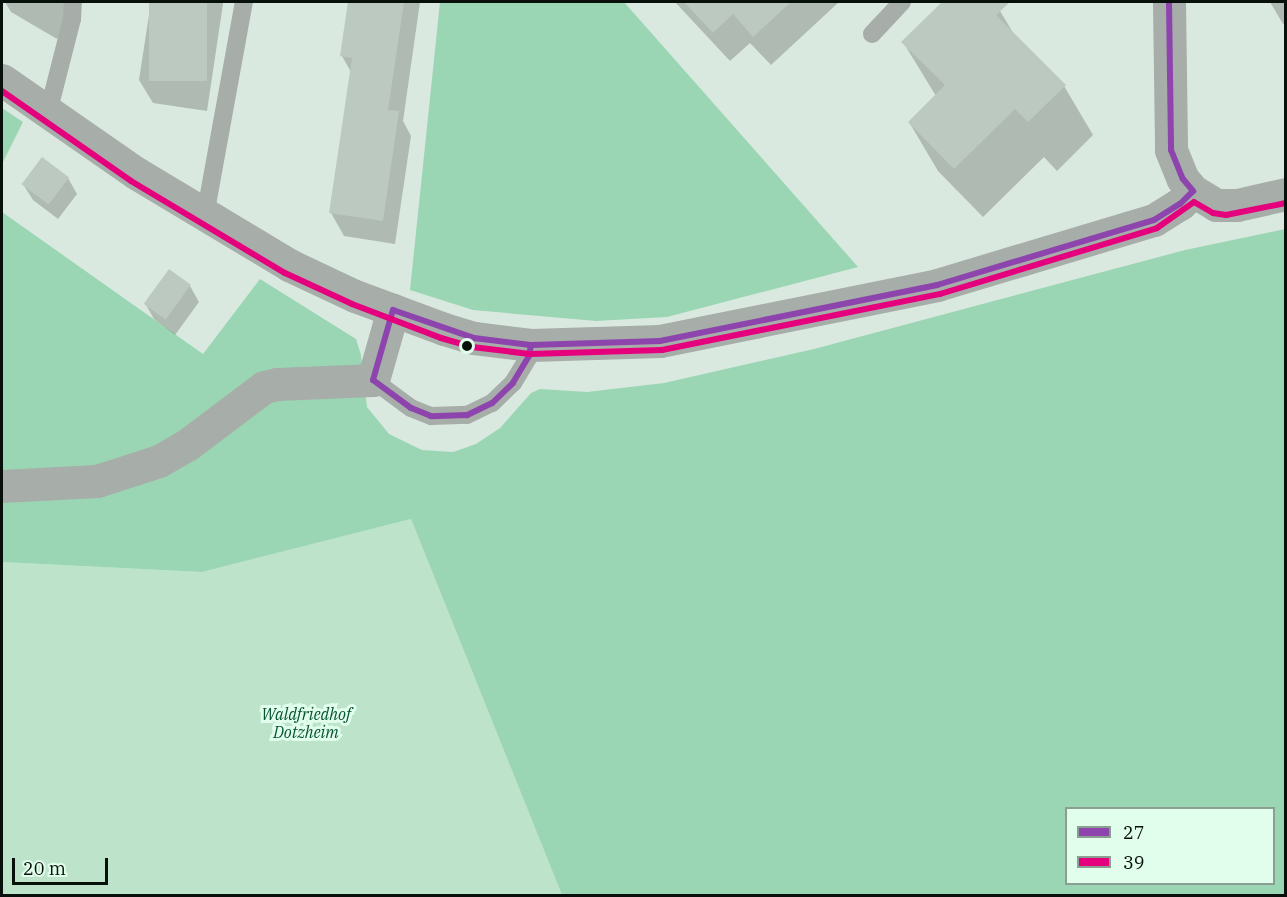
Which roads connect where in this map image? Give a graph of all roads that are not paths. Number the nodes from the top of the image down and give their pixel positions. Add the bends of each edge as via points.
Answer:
1 (73, 2) edge
2 (244, 2) edge
3 (902, 2) edge
4 (1169, 2) edge
5 (872, 34) dead end
6 (2, 80) edge
7 (48, 113) junction
8 (1192, 191) junction
9 (1286, 194) edge
10 (205, 216) junction
11 (393, 310) junction
12 (531, 345) junction
13 (373, 380) junction
14 (2, 486) edge

1 - 7 lane
2 - 10 lane
3 - 5 lane
4 - 8 street via 1172,150
6 - 7 street
7 - 10 street
8 - 9 street via 1216,205 1226,206
8 - 12 street via 1180,204 1154,220 937,285 660,341
10 - 11 street via 289,265
11 - 12 street via 474,338
11 - 13 street
12 - 13 lane via 513,383 492,404 467,415 431,416 411,408
13 - 14 street via 264,387 159,461 97,481

